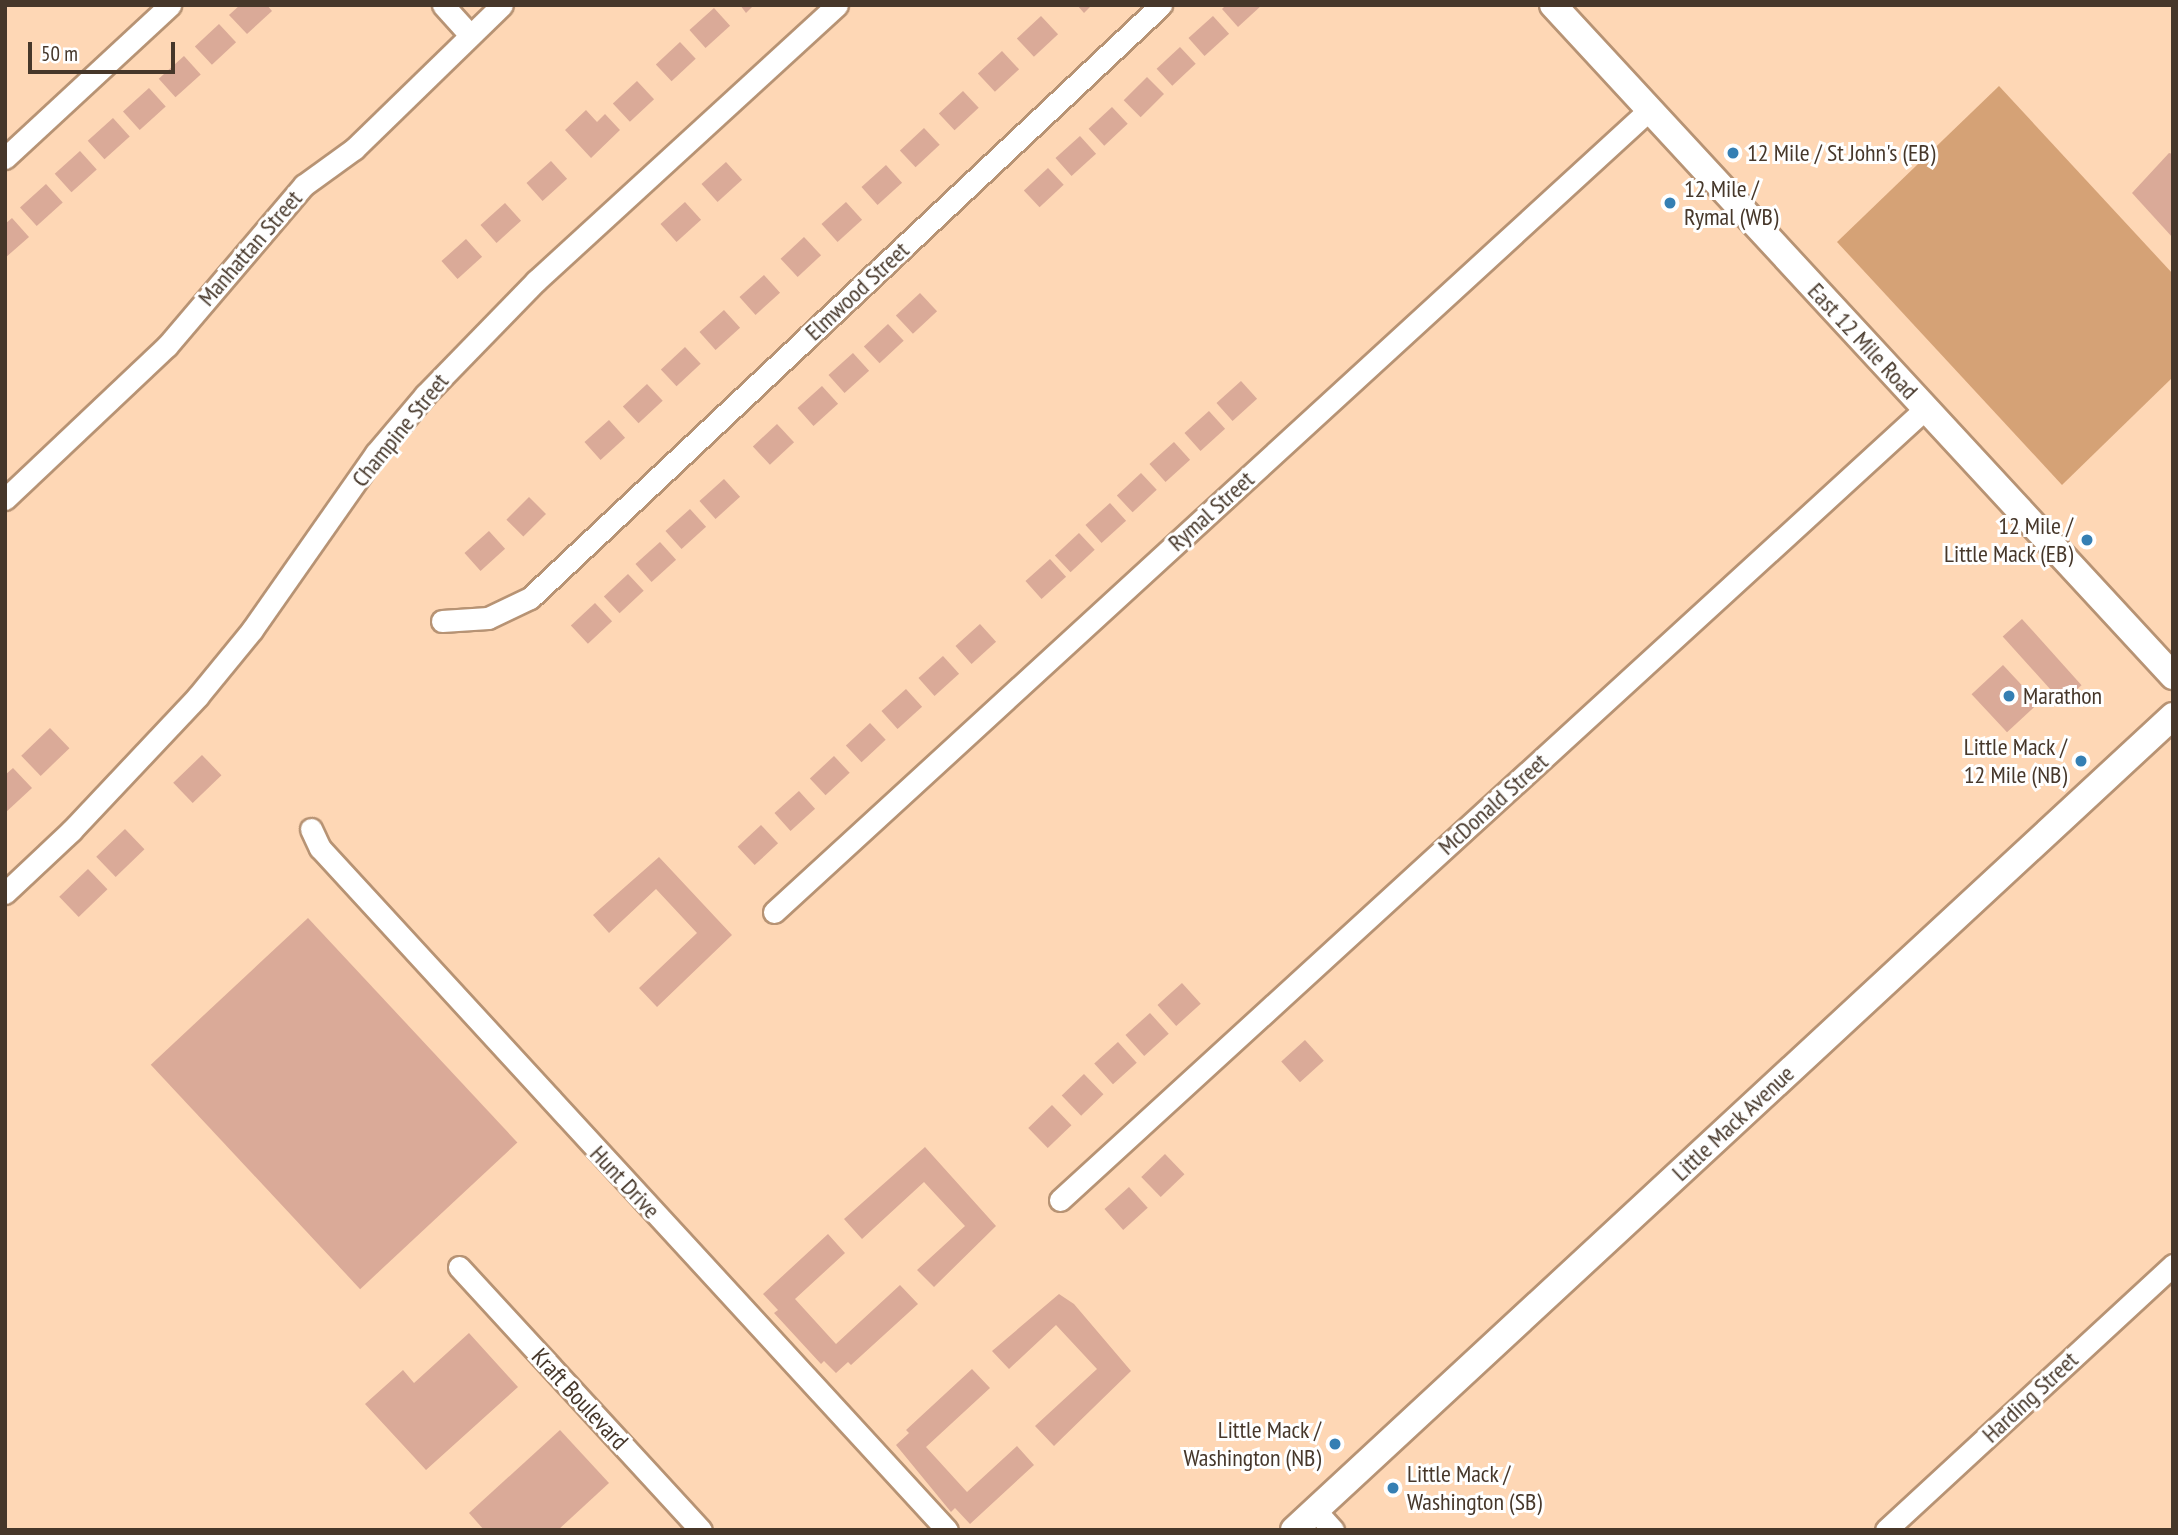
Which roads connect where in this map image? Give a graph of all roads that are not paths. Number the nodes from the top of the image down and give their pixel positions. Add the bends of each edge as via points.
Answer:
1 (170, 5) edge
2 (443, 5) edge
3 (502, 5) edge
4 (837, 5) edge
5 (1161, 5) edge
6 (1553, 5) edge
7 (470, 34) junction
8 (1649, 110) junction
9 (5, 158) edge
10 (1925, 408) junction
11 (5, 499) edge
12 (442, 621) dead end
13 (2173, 676) edge
14 (2173, 716) edge
15 (311, 829) dead end
16 (5, 893) edge
17 (774, 912) dead end
18 (1060, 1200) dead end
19 (2173, 1265) edge
20 (459, 1267) dead end
21 (1315, 1510) junction
22 (701, 1530) edge
23 (947, 1530) edge
24 (1294, 1530) edge
25 (1334, 1530) edge
26 (1886, 1530) edge

1 - 9 street
2 - 7 street
3 - 7 street, Manhattan Street
4 - 16 street, Champine Street via 536,281 442,377 376,453 252,630 198,696 72,831
5 - 12 street, Elmwood Street via 553,578 510,610 488,618
6 - 8 main road, East 12 Mile Road
7 - 11 street, Manhattan Street via 354,149 304,185 167,346
8 - 10 main road, East 12 Mile Road
8 - 17 street, Rymal Street
10 - 13 main road, East 12 Mile Road
10 - 18 street, McDonald Street
14 - 21 main road, Little Mack Avenue
15 - 23 street, Hunt Drive via 320,848
19 - 26 street, Harding Street
20 - 22 street, Kraft Boulevard
21 - 24 main road, Little Mack Avenue
21 - 25 street

